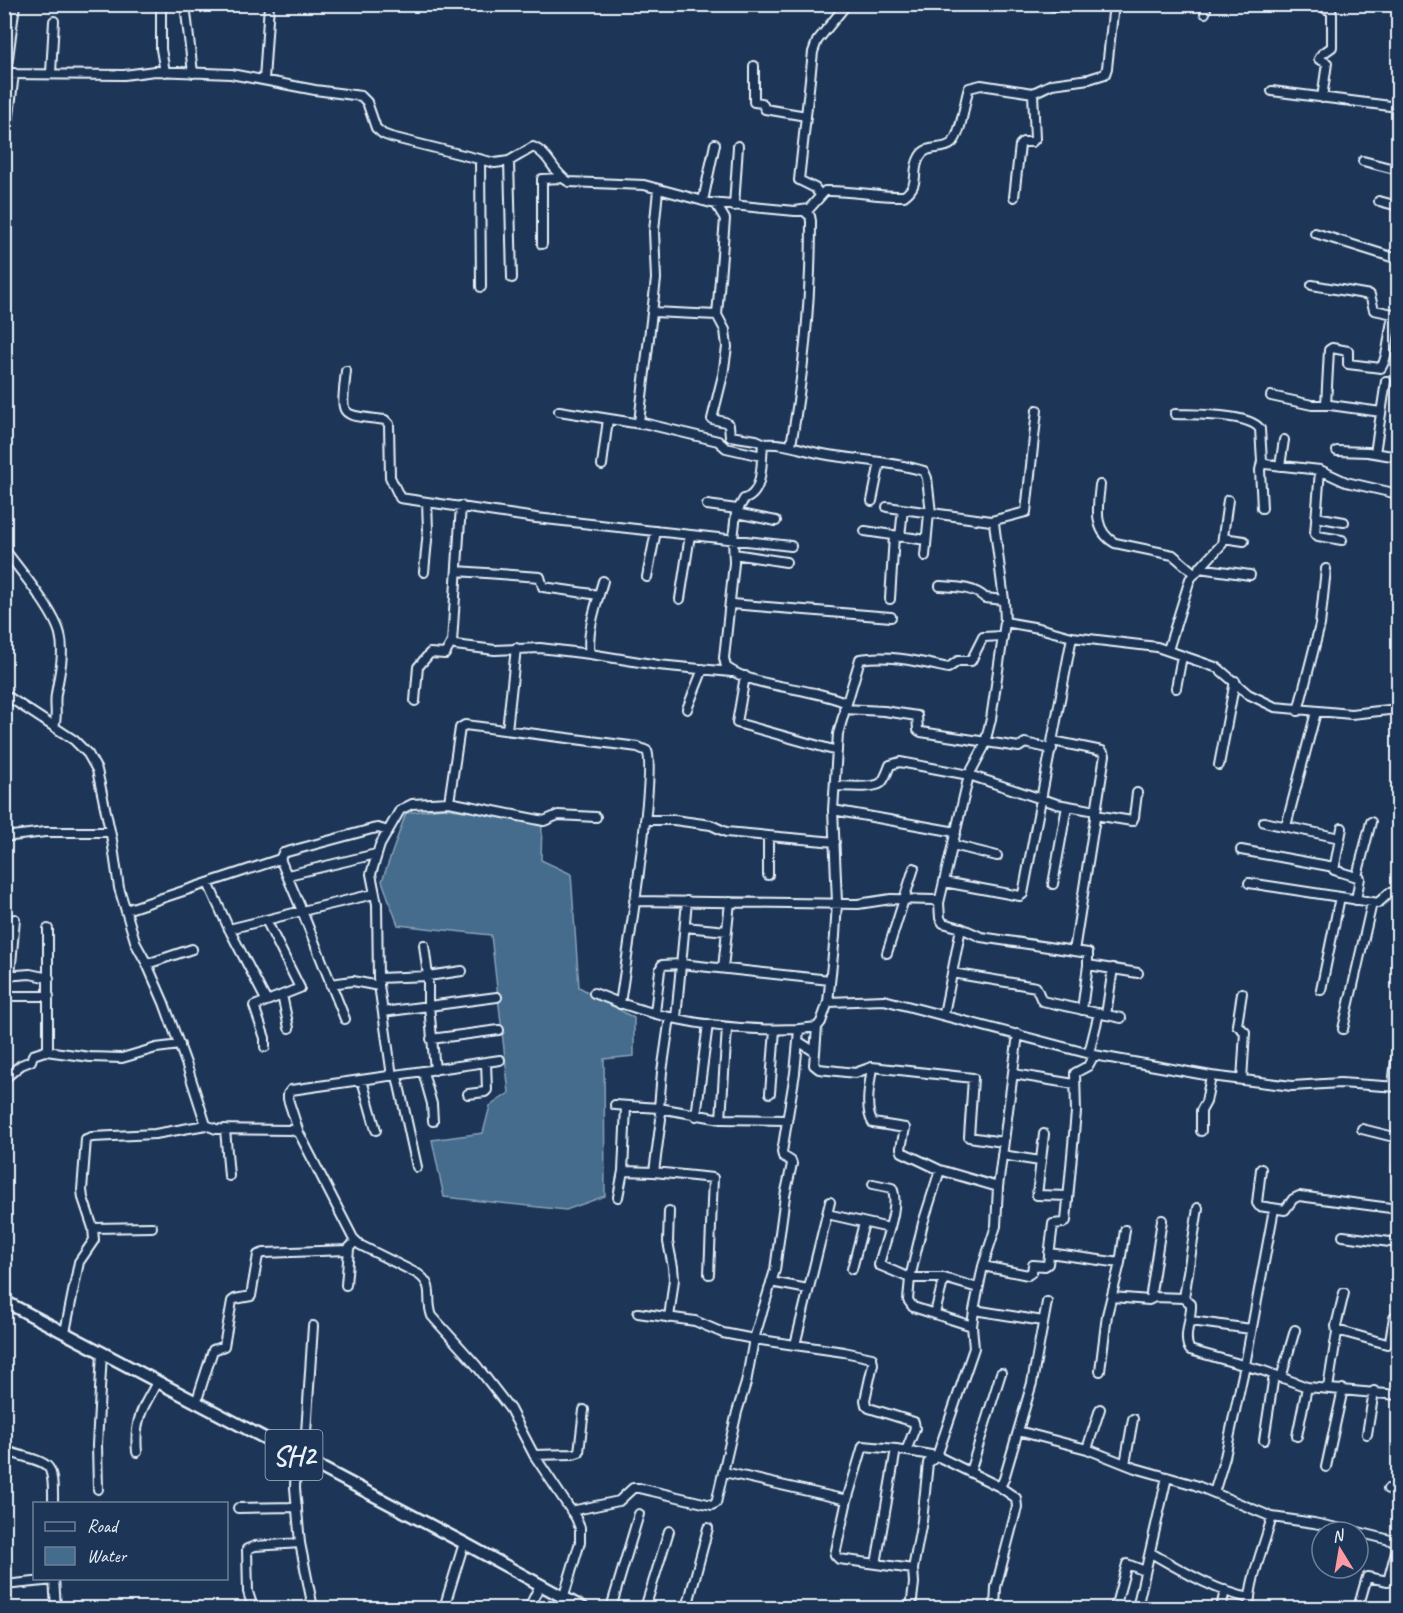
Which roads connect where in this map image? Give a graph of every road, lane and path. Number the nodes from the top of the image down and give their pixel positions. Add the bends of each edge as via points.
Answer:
1 (15, 4) edge
2 (162, 4) edge
3 (185, 4) edge
4 (269, 4) edge
5 (847, 4) edge
6 (1112, 4) edge
7 (1321, 4) edge
8 (1054, 6) dead end
9 (54, 21) dead end
10 (754, 66) dead end
11 (165, 72) junction
12 (8, 73) edge
13 (51, 73) junction
14 (193, 73) junction
15 (264, 80) junction
16 (1272, 92) dead end
17 (1033, 93) junction
18 (1322, 98) junction
19 (1398, 107) edge
20 (806, 117) junction
21 (715, 144) dead end
22 (738, 146) dead end
23 (4, 159) edge
24 (480, 159) junction
25 (508, 161) junction
26 (1363, 161) dead end
27 (1398, 170) edge
28 (561, 178) junction
29 (658, 189) junction
30 (820, 195) junction
31 (1014, 197) dead end
32 (703, 201) junction
33 (1379, 201) dead end
34 (716, 204) junction
35 (734, 206) junction
36 (1398, 206) edge
37 (803, 210) junction
38 (1315, 233) dead end
39 (542, 244) dead end
40 (1398, 259) edge
41 (512, 278) dead end
42 (1312, 285) dead end
43 (481, 287) dead end
44 (652, 312) junction
45 (717, 315) junction
46 (1396, 315) edge
47 (346, 371) dead end
48 (1386, 381) dead end
49 (1271, 396) dead end
50 (1326, 405) junction
51 (1037, 410) dead end
52 (559, 411) dead end
53 (1381, 412) junction
54 (1175, 414) dead end
55 (608, 419) junction
56 (641, 424) junction
57 (1284, 440) dead end
58 (765, 444) junction
59 (791, 445) junction
60 (1337, 451) dead end
61 (1376, 453) junction
62 (762, 456) junction
63 (1398, 457) edge
64 (1262, 461) junction
65 (880, 462) junction
66 (602, 465) dead end
67 (1280, 466) junction
68 (1320, 470) junction
69 (1100, 485) dead end
70 (1398, 494) edge
71 (872, 501) dead end
72 (1228, 501) dead end
73 (427, 502) junction
74 (707, 505) dead end
75 (461, 506) junction
76 (888, 507) dead end
77 (1262, 507) dead end
78 (903, 509) junction
79 (737, 511) junction
80 (930, 513) junction
81 (1316, 517) junction
82 (776, 521) dead end
83 (991, 521) junction
84 (1344, 522) dead end
85 (656, 531) junction
86 (865, 531) dead end
87 (690, 534) junction
88 (897, 536) junction
89 (1223, 538) junction
90 (733, 539) junction
91 (926, 540) junction
92 (1342, 540) dead end
93 (1244, 541) dead end
94 (791, 546) dead end
95 (4, 549) edge
96 (734, 554) junction
97 (925, 556) dead end
98 (786, 562) dead end
99 (1326, 569) dead end
100 (457, 571) junction
101 (1196, 571) junction
102 (424, 572) dead end
103 (1250, 575) dead end
104 (646, 577) dead end
105 (603, 581) dead end
106 (940, 586) dead end
107 (599, 595) junction
108 (680, 599) dead end
109 (890, 599) dead end
110 (1004, 600) junction
111 (731, 604) junction
112 (891, 617) dead end
113 (1005, 622) junction
114 (1003, 636) junction
115 (1072, 637) junction
116 (452, 642) junction
117 (516, 648) junction
118 (1168, 650) junction
119 (590, 654) junction
120 (1182, 656) junction
121 (703, 669) junction
122 (733, 672) junction
123 (745, 676) junction
124 (1234, 681) junction
125 (1176, 688) dead end
126 (4, 694) edge
127 (415, 701) dead end
128 (846, 706) junction
129 (687, 709) dead end
130 (1398, 709) edge
131 (1298, 711) junction
132 (1316, 712) junction
133 (54, 726) junction
134 (507, 730) junction
135 (985, 741) junction
136 (1053, 745) junction
137 (837, 751) junction
138 (1219, 765) dead end
139 (969, 775) junction
140 (835, 786) junction
141 (1137, 794) dead end
142 (1042, 799) junction
143 (448, 802) junction
144 (1067, 806) junction
145 (833, 810) junction
146 (1096, 813) junction
147 (596, 817) dead end
148 (645, 820) junction
149 (1264, 822) dead end
150 (1371, 822) dead end
151 (1286, 826) junction
152 (1342, 828) dead end
153 (388, 831) junction
154 (110, 832) junction
155 (956, 832) junction
156 (768, 836) junction
157 (4, 837) edge
158 (1340, 838) junction
159 (835, 842) junction
160 (953, 845) junction
161 (1241, 850) dead end
162 (376, 854) junction
163 (997, 856) dead end
164 (280, 859) junction
165 (1334, 867) junction
166 (914, 868) dead end
167 (288, 875) junction
168 (768, 875) dead end
169 (1357, 876) junction
170 (944, 882) junction
171 (208, 883) junction
172 (1249, 883) dead end
173 (1053, 884) dead end
174 (1398, 892) edge
175 (374, 894) junction
176 (1340, 897) junction
177 (902, 900) junction
178 (1356, 900) junction
179 (634, 901) junction
180 (687, 902) junction
181 (730, 902) junction
182 (837, 902) junction
183 (939, 903) junction
184 (1372, 903) junction
185 (126, 910) junction
186 (302, 911) junction
187 (15, 919) dead end
188 (266, 920) junction
189 (685, 927) junction
190 (961, 928) junction
191 (48, 929) dead end
192 (229, 929) junction
193 (727, 931) junction
194 (424, 945) dead end
195 (192, 949) dead end
196 (1074, 951) junction
197 (887, 953) dead end
198 (147, 963) junction
199 (681, 964) junction
200 (1088, 965) junction
201 (723, 968) junction
202 (1113, 968) junction
203 (462, 971) dead end
204 (952, 973) junction
205 (1138, 973) dead end
206 (7, 976) edge
207 (428, 976) junction
208 (49, 978) junction
209 (830, 980) junction
210 (379, 982) junction
211 (330, 984) junction
212 (1321, 990) dead end
213 (594, 993) dead end
214 (1242, 993) dead end
215 (282, 995) junction
216 (4, 996) edge
217 (49, 996) junction
218 (497, 997) dead end
219 (266, 1000) junction
220 (828, 1002) junction
221 (620, 1004) junction
222 (428, 1006) junction
223 (1082, 1010) junction
224 (383, 1012) junction
225 (655, 1013) junction
226 (944, 1014) junction
227 (1102, 1014) junction
228 (673, 1018) junction
229 (1121, 1018) dead end
230 (345, 1019) dead end
231 (708, 1024) junction
232 (289, 1028) dead end
233 (727, 1028) junction
234 (817, 1028) junction
235 (799, 1029) junction
236 (1343, 1029) dead end
237 (499, 1030) dead end
238 (775, 1030) junction
239 (1018, 1034) junction
240 (431, 1039) junction
241 (798, 1041) junction
242 (1398, 1041) edge
243 (180, 1045) junction
244 (265, 1047) dead end
245 (46, 1051) junction
246 (814, 1052) junction
247 (1092, 1054) junction
248 (500, 1060) dead end
249 (486, 1062) junction
250 (872, 1067) junction
251 (435, 1070) junction
252 (423, 1071) junction
253 (1013, 1074) junction
254 (394, 1076) junction
255 (1211, 1076) junction
256 (4, 1079) edge
257 (362, 1080) junction
258 (1242, 1080) junction
259 (1074, 1084) junction
260 (1396, 1086) edge
261 (770, 1093) dead end
262 (468, 1094) dead end
263 (615, 1105) dead end
264 (626, 1107) junction
265 (659, 1108) junction
266 (696, 1116) junction
267 (721, 1119) junction
268 (786, 1120) junction
269 (433, 1121) dead end
270 (206, 1125) junction
271 (225, 1129) junction
272 (1362, 1129) dead end
273 (376, 1130) dead end
274 (1201, 1131) dead end
275 (299, 1133) junction
276 (1044, 1134) dead end
277 (1398, 1138) edge
278 (1003, 1142) junction
279 (1002, 1155) junction
280 (1040, 1161) junction
281 (1398, 1165) edge
282 (417, 1167) dead end
283 (1261, 1169) dead end
284 (940, 1170) junction
285 (623, 1171) junction
286 (654, 1172) junction
287 (229, 1176) dead end
288 (873, 1184) dead end
289 (1398, 1184) edge
290 (998, 1187) junction
291 (1068, 1196) junction
292 (618, 1197) dead end
293 (830, 1202) dead end
294 (1198, 1208) dead end
295 (1274, 1209) junction
296 (1398, 1209) edge
297 (669, 1211) dead end
298 (827, 1214) junction
299 (1162, 1220) dead end
300 (864, 1222) junction
301 (152, 1227) dead end
302 (93, 1228) junction
303 (889, 1228) junction
304 (1125, 1230) dead end
305 (1343, 1236) dead end
306 (356, 1241) junction
307 (1398, 1243) edge
308 (349, 1249) junction
309 (1049, 1252) junction
310 (1120, 1263) junction
311 (983, 1266) junction
312 (852, 1269) dead end
313 (709, 1274) dead end
314 (910, 1278) junction
315 (944, 1278) junction
316 (771, 1282) junction
317 (346, 1285) dead end
318 (978, 1288) junction
319 (807, 1289) junction
320 (1344, 1293) dead end
321 (1112, 1297) junction
322 (1155, 1298) junction
323 (1184, 1298) junction
324 (4, 1301) edge
325 (1047, 1302) dead end
326 (974, 1310) junction
327 (638, 1312) dead end
328 (935, 1313) junction
329 (1394, 1317) dead end
330 (669, 1318) junction
331 (1043, 1321) junction
332 (1191, 1321) junction
333 (313, 1326) dead end
334 (972, 1326) junction
335 (1251, 1329) junction
336 (1295, 1330) dead end
337 (65, 1332) junction
338 (1337, 1332) junction
339 (754, 1339) junction
340 (795, 1345) junction
341 (102, 1352) junction
342 (1245, 1365) junction
343 (1100, 1371) dead end
344 (1001, 1373) dead end
345 (1277, 1376) junction
346 (157, 1383) junction
347 (1307, 1387) junction
348 (1328, 1388) junction
349 (1343, 1389) junction
350 (1374, 1391) junction
351 (1398, 1395) edge
352 (196, 1403) junction
353 (1100, 1409) dead end
354 (584, 1410) dead end
355 (1133, 1419) dead end
356 (1018, 1431) junction
357 (1367, 1434) dead end
358 (1297, 1436) dead end
359 (1264, 1440) dead end
360 (4, 1449) edge
361 (896, 1449) junction
362 (1087, 1449) junction
363 (906, 1450) junction
364 (136, 1452) dead end
365 (534, 1455) junction
366 (296, 1456) junction
367 (937, 1456) junction
368 (1125, 1464) junction
369 (1326, 1467) dead end
370 (970, 1472) junction
371 (724, 1473) junction
372 (1167, 1477) junction
373 (1000, 1487) junction
374 (1388, 1489) dead end
375 (98, 1490) dead end
376 (1214, 1493) junction
377 (1398, 1493) edge
378 (847, 1500) junction
379 (53, 1502) edge
380 (297, 1507) junction
381 (238, 1508) dead end
382 (571, 1511) junction
383 (639, 1514) dead end
384 (1272, 1517) junction
385 (1310, 1522) edge
386 (708, 1528) dead end
387 (669, 1531) dead end
388 (1370, 1535) edge
389 (300, 1543) junction
390 (464, 1543) junction
391 (1398, 1543) edge
392 (1150, 1553) junction
393 (876, 1564) junction
394 (913, 1569) junction
395 (1145, 1571) junction
396 (46, 1580) edge
397 (54, 1580) edge
398 (4, 1585) edge
399 (540, 1585) junction
400 (1225, 1590) junction
401 (1250, 1598) junction
402 (561, 1604) edge
403 (56, 1608) edge
404 (253, 1608) edge
405 (263, 1608) edge
406 (270, 1608) edge
407 (313, 1608) edge
408 (444, 1608) edge
409 (529, 1608) edge
410 (584, 1608) edge
411 (611, 1608) edge
412 (645, 1608) edge
413 (687, 1608) edge
414 (911, 1608) edge
415 (995, 1608) edge
416 (1115, 1608) edge
417 (1137, 1608) edge
418 (1221, 1608) edge
419 (1249, 1608) edge
420 (1358, 1608) edge

1 - 12 street
2 - 11 street via 160,49
3 - 14 street
4 - 15 street
5 - 20 street via 814,47
6 - 8 street
6 - 17 street via 1105,74 1052,84
7 - 18 street via 1332,15 1332,47 1319,59 1327,63
9 - 13 street
10 - 20 street via 753,101 762,103 765,109
11 - 13 street
11 - 14 street
12 - 13 street
12 - 23 street
14 - 15 street
15 - 24 street via 361,96 376,128 383,134
16 - 18 street
17 - 30 street via 981,85 969,88 958,133 948,145 922,153 914,186 904,196 848,190 825,191
17 - 31 street via 1035,139 1020,145
18 - 19 street
20 - 30 street via 799,180
21 - 32 street
22 - 35 street
24 - 25 street
24 - 43 street
25 - 28 street via 533,147 543,153
25 - 41 street
26 - 27 street
28 - 29 street via 577,183
28 - 39 street via 542,179
29 - 32 street
29 - 44 street
30 - 37 street via 815,204
32 - 34 street
33 - 36 street
34 - 35 street
34 - 45 street via 725,219
35 - 37 street
37 - 59 street via 811,221 807,319
38 - 40 street
42 - 46 street via 1370,295 1374,310
44 - 45 street
44 - 56 street via 638,420
45 - 58 street via 725,330 727,347 712,419 729,425 730,436
46 - 50 street via 1381,368 1348,364 1348,351 1329,350
47 - 73 street via 345,411 351,416 388,422 390,477 398,496
48 - 53 street
49 - 50 street
50 - 53 street
51 - 83 street via 1026,512
52 - 55 street
53 - 61 street
54 - 64 street via 1242,418 1257,425
55 - 56 street
55 - 66 street
56 - 62 street via 718,441 726,448
57 - 67 street
58 - 59 street
58 - 62 street
59 - 65 street
60 - 61 street
61 - 63 street
62 - 79 street via 757,490 744,499
64 - 67 street
64 - 77 street
65 - 71 street
65 - 80 street via 924,471
67 - 68 street
68 - 70 street via 1346,482
68 - 81 street
69 - 101 street via 1096,519 1110,540 1173,555
72 - 89 street
73 - 75 street
73 - 102 street via 429,530
74 - 79 street
75 - 85 street
75 - 100 street
76 - 78 street
78 - 80 street
78 - 88 street
79 - 82 street
79 - 90 street
80 - 83 street
80 - 91 street
81 - 84 street
81 - 92 street via 1316,535
83 - 110 street via 995,526
85 - 87 street
85 - 104 street
86 - 88 street
87 - 90 street
87 - 108 street
88 - 91 street
88 - 109 street
89 - 93 street
89 - 101 street via 1220,548
90 - 94 street
90 - 96 street
91 - 97 street
95 - 133 street via 39,596 60,634 61,666
96 - 98 street
96 - 111 street
99 - 131 street via 1320,625
100 - 107 street via 540,577 543,587
100 - 116 street
101 - 103 street
101 - 118 street
105 - 107 street
106 - 110 street
107 - 119 street
110 - 113 street
111 - 112 street
111 - 122 street via 724,658 726,667
113 - 114 street
113 - 115 street
114 - 128 street via 983,637 971,661 948,668 915,661 860,659
114 - 135 street
115 - 118 street
115 - 136 street
116 - 117 street via 495,650
116 - 127 street via 446,653 430,653 419,666
117 - 119 street
117 - 134 street
118 - 120 street
119 - 121 street
120 - 124 street via 1218,668
120 - 125 street
121 - 122 street
121 - 129 street
122 - 123 street
123 - 128 street via 817,692
123 - 137 street via 737,723
124 - 131 street via 1265,704
124 - 138 street
126 - 133 street
128 - 135 street via 917,716 921,732
128 - 137 street
130 - 132 street via 1351,714
131 - 132 street
132 - 151 street
133 - 154 street via 88,753 97,770
134 - 143 street via 462,726
134 - 148 street via 647,751 650,762
135 - 136 street via 1019,747
135 - 139 street
136 - 142 street
136 - 146 street via 1105,755
137 - 140 street
139 - 140 street via 900,762 890,765 878,784
139 - 142 street
139 - 155 street
140 - 145 street
141 - 146 street via 1131,821
142 - 144 street
142 - 170 street via 1022,896
143 - 147 street via 544,821 558,815
143 - 153 street via 405,807
144 - 146 street
144 - 173 street
145 - 155 street
145 - 159 street
146 - 196 street
148 - 156 street via 683,821 711,825 726,832
148 - 179 street
149 - 151 street
150 - 169 street
151 - 158 street
152 - 158 street
153 - 162 street
153 - 164 street via 372,829 283,853
154 - 157 street via 45,832
154 - 185 street
155 - 160 street
156 - 159 street
156 - 168 street
158 - 165 street
159 - 182 street
160 - 163 street
160 - 170 street
161 - 165 street
162 - 167 street
162 - 175 street via 371,874
164 - 167 street
164 - 171 street
165 - 169 street
166 - 177 street
167 - 186 street
169 - 178 street via 1360,881
170 - 183 street
171 - 185 street
171 - 192 street
172 - 176 street
174 - 184 street via 1389,892 1381,902
175 - 186 street
175 - 210 street
176 - 178 street
176 - 212 street
177 - 182 street
177 - 183 street
177 - 197 street
178 - 184 street
179 - 180 street
179 - 221 street
180 - 181 street
180 - 189 street
181 - 182 street
181 - 193 street
182 - 209 street
183 - 190 street via 941,921
184 - 236 street
185 - 198 street via 136,945
186 - 188 street
186 - 211 street
187 - 206 street
188 - 192 street
188 - 215 street via 299,987
189 - 193 street
189 - 199 street
190 - 196 street via 981,937
190 - 204 street
191 - 208 street
192 - 219 street
193 - 201 street
194 - 207 street
195 - 198 street
196 - 200 street via 1088,953
198 - 243 street
199 - 201 street
199 - 225 street via 662,965
199 - 228 street
200 - 202 street
200 - 223 street
201 - 209 street
202 - 205 street
202 - 227 street
203 - 207 street
204 - 223 street via 1036,987 1040,1000
204 - 226 street
206 - 208 street via 30,974
207 - 210 street
207 - 222 street
208 - 217 street
209 - 220 street
210 - 211 street
210 - 224 street
211 - 230 street
213 - 221 street
214 - 258 street via 1237,1025 1245,1034
215 - 219 street
215 - 232 street
216 - 217 street
217 - 245 street
218 - 222 street
219 - 244 street via 254,1005
220 - 226 street via 877,999
220 - 234 street
221 - 225 street
222 - 224 street
222 - 240 street
223 - 227 street
224 - 254 street
225 - 228 street
226 - 239 street
227 - 229 street
227 - 247 street
228 - 231 street
228 - 265 street
231 - 233 street
231 - 266 street
233 - 238 street
233 - 267 street
234 - 235 street
234 - 246 street
235 - 238 street
235 - 241 street
237 - 240 street
238 - 261 street
239 - 247 street
239 - 253 street
240 - 251 street
241 - 246 street
241 - 268 street
242 - 260 street
243 - 245 street via 122,1058
243 - 270 street
245 - 256 street via 33,1055 31,1061
246 - 250 street via 815,1068 855,1073
247 - 255 street
247 - 259 street via 1088,1066 1075,1073
248 - 249 street
249 - 251 street
249 - 262 street via 488,1090
250 - 278 street via 973,1078 969,1137
250 - 284 street via 869,1112 873,1123 905,1128 902,1152
251 - 252 street
252 - 254 street
252 - 269 street
253 - 259 street
253 - 278 street
254 - 257 street
254 - 282 street
255 - 258 street
255 - 274 street via 1201,1111
257 - 273 street
257 - 275 street via 291,1090 288,1099
258 - 260 street via 1292,1086
259 - 291 street via 1076,1105
263 - 264 street
264 - 265 street
264 - 285 street
265 - 266 street
265 - 286 street
266 - 267 street
267 - 268 street
268 - 316 street via 782,1154 792,1164
270 - 271 street
270 - 302 street via 155,1134 86,1139 82,1190
271 - 275 street
271 - 287 street
272 - 277 street
275 - 306 street
276 - 280 street
278 - 279 street
279 - 280 street
279 - 290 street
280 - 291 street via 1036,1195
281 - 289 street
283 - 295 street via 1257,1205
284 - 290 street
284 - 314 street
285 - 286 street
285 - 292 street
286 - 313 street via 713,1178
288 - 303 street via 894,1190
290 - 311 street via 996,1226
291 - 309 street via 1066,1221 1053,1224
293 - 298 street
294 - 323 street
295 - 296 street via 1287,1209 1299,1196
295 - 335 street
297 - 330 street via 668,1242 674,1279
298 - 300 street
298 - 319 street
299 - 322 street via 1151,1290
300 - 303 street
300 - 312 street
301 - 302 street
302 - 337 street via 94,1240 79,1262
303 - 314 street via 879,1265
304 - 310 street
305 - 307 street
306 - 308 street
306 - 365 street via 426,1281 432,1316 510,1409
308 - 317 street
308 - 352 street via 258,1255 251,1296 232,1301 224,1346 213,1350
309 - 310 street
309 - 311 street via 1047,1265 1033,1265 1029,1275
310 - 321 street
311 - 318 street
314 - 315 street
314 - 328 street via 909,1304
315 - 318 street
315 - 328 street
316 - 319 street
316 - 339 street
318 - 326 street
319 - 340 street
320 - 338 street
321 - 322 street
321 - 343 street
322 - 323 street
323 - 332 street via 1191,1304
324 - 337 main road, SH2
325 - 331 street
326 - 331 street
326 - 334 street
327 - 330 street
328 - 334 street
329 - 338 street via 1387,1344
330 - 339 street via 695,1321 723,1333
331 - 356 street via 1032,1383
332 - 335 street
332 - 342 street via 1187,1342 1190,1350
333 - 366 street via 306,1433
334 - 367 street via 974,1348
335 - 342 street
336 - 345 street
337 - 341 main road, SH2
338 - 348 street
339 - 340 street
339 - 371 street
340 - 363 street via 873,1358 866,1405 914,1422
341 - 346 main road, SH2
341 - 375 street
342 - 345 street
342 - 376 street
344 - 370 street
345 - 347 street
345 - 359 street
346 - 352 main road, SH2
346 - 364 street via 137,1419
347 - 348 street
347 - 358 street
348 - 349 street
349 - 350 street
349 - 369 street
350 - 351 street
350 - 357 street
352 - 366 main road, SH2
353 - 362 street
354 - 365 street via 579,1452
355 - 368 street
356 - 362 street
356 - 373 street
360 - 379 street via 49,1467
361 - 363 street
361 - 378 street via 863,1446
361 - 393 street
362 - 368 street
363 - 367 street
365 - 382 street
366 - 380 street
366 - 390 main road, SH2
367 - 370 street
367 - 394 street via 928,1463
368 - 372 street
370 - 373 street
371 - 378 street
371 - 382 street via 714,1505 633,1488 622,1500
372 - 376 street
372 - 392 street
373 - 415 street via 1016,1498 1017,1507 996,1587
374 - 377 street
376 - 384 street
378 - 393 street via 835,1555 839,1559
380 - 381 street
380 - 389 street
382 - 402 street via 580,1528 580,1542
383 - 411 street
384 - 385 street
384 - 401 street
386 - 413 street
387 - 412 street
388 - 391 street
389 - 404 street via 247,1549 248,1592
389 - 407 street
390 - 399 main road, SH2
390 - 408 street
391 - 420 street via 1388,1581 1367,1577
392 - 395 street
392 - 400 street
393 - 394 street
394 - 414 street
395 - 416 street via 1126,1564
395 - 417 street
396 - 398 street
397 - 403 street
399 - 402 main road, SH2
399 - 409 street
400 - 401 street
400 - 418 street
401 - 419 street
402 - 410 main road, SH2
405 - 406 street

